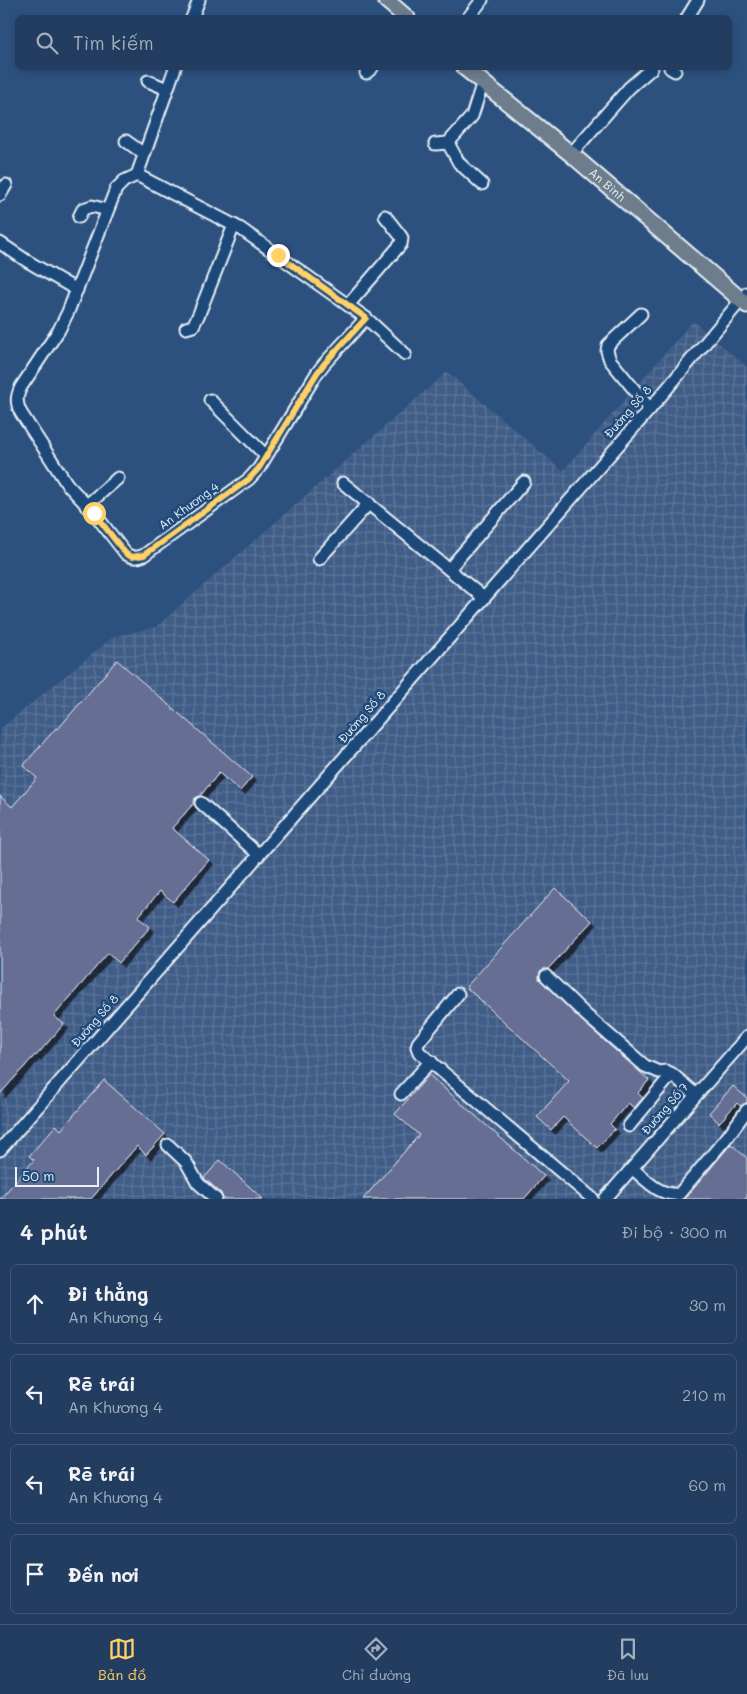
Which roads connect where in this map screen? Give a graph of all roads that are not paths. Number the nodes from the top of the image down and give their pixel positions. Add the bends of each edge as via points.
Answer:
1 (199, 0) edge
2 (386, 0) edge
3 (482, 0) edge
4 (698, 0) edge
5 (193, 15) edge
6 (404, 15) edge
7 (470, 15) edge
8 (690, 15) edge
9 (174, 70) edge
10 (467, 70) edge
11 (650, 70) edge
12 (148, 81) dead end
13 (486, 85) junction
14 (167, 88) junction
15 (126, 141) dead end
16 (448, 143) junction
17 (436, 144) dead end
18 (144, 154) junction
19 (571, 154) junction
20 (136, 176) junction
21 (482, 184) dead end
22 (107, 210) junction
23 (385, 216) dead end
24 (79, 217) dead end
25 (234, 225) junction
26 (0, 243) edge
27 (77, 290) junction
28 (745, 299) edge
29 (348, 305) junction
30 (641, 314) dead end
31 (366, 318) junction
32 (186, 328) dead end
33 (405, 354) dead end
34 (210, 400) dead end
35 (650, 409) junction
36 (266, 456) junction
37 (118, 478) dead end
38 (524, 482) dead end
39 (343, 483) dead end
40 (369, 504) junction
41 (86, 506) junction
42 (319, 559) dead end
43 (449, 569) junction
44 (484, 598) junction
45 (201, 803) dead end
46 (259, 855) junction
47 (546, 976) dead end
48 (458, 994) dead end
49 (747, 1037) edge
50 (431, 1061) junction
51 (672, 1074) junction
52 (401, 1094) dead end
53 (696, 1095) junction
54 (747, 1110) edge
55 (629, 1126) dead end
56 (168, 1145) dead end
57 (0, 1150) edge
58 (632, 1168) junction
59 (608, 1195) edge
60 (216, 1199) edge
61 (593, 1199) edge
62 (621, 1199) edge

1 - 5 street
2 - 6 main road
3 - 7 street
4 - 8 street
9 - 14 street
10 - 13 main road, An Bình
11 - 19 street via 629,88
12 - 14 street
13 - 16 street via 480,91 472,116
13 - 19 main road, An Bình
14 - 18 street
15 - 18 street
16 - 17 street
16 - 21 street via 458,163
18 - 20 street
19 - 28 main road, An Bình
20 - 22 street, An Khương 4 via 124,181 116,190
20 - 25 street
22 - 24 street via 92,206 83,209
22 - 27 street, An Khương 4
23 - 29 street via 402,238 401,244
25 - 29 street
25 - 32 street via 199,314 193,326
26 - 27 street
27 - 41 street, An Khương 4 via 59,330 21,386 16,403 67,484
28 - 35 street, Đường Số 8
29 - 31 street
30 - 35 street via 608,345 606,351
31 - 33 street
31 - 36 street, An Khương 4 via 324,364
34 - 36 street
35 - 44 street, Đường Số 8
36 - 41 street, An Khương 4 via 249,479 138,557 126,554
37 - 41 street
38 - 43 street
39 - 40 street
40 - 42 street
40 - 43 street
43 - 44 street
44 - 46 street, Đường Số 8
45 - 46 street
46 - 57 street, Đường Số 8
47 - 51 street via 645,1066
48 - 50 street via 418,1042 420,1052
49 - 53 street, Đường Số 7
50 - 52 street
50 - 61 street
51 - 53 street
51 - 55 street
53 - 58 street, Đường Số 7
54 - 58 street via 678,1194 659,1191
56 - 60 street via 190,1166 198,1183
58 - 59 street, Đường Số 7
59 - 62 street

